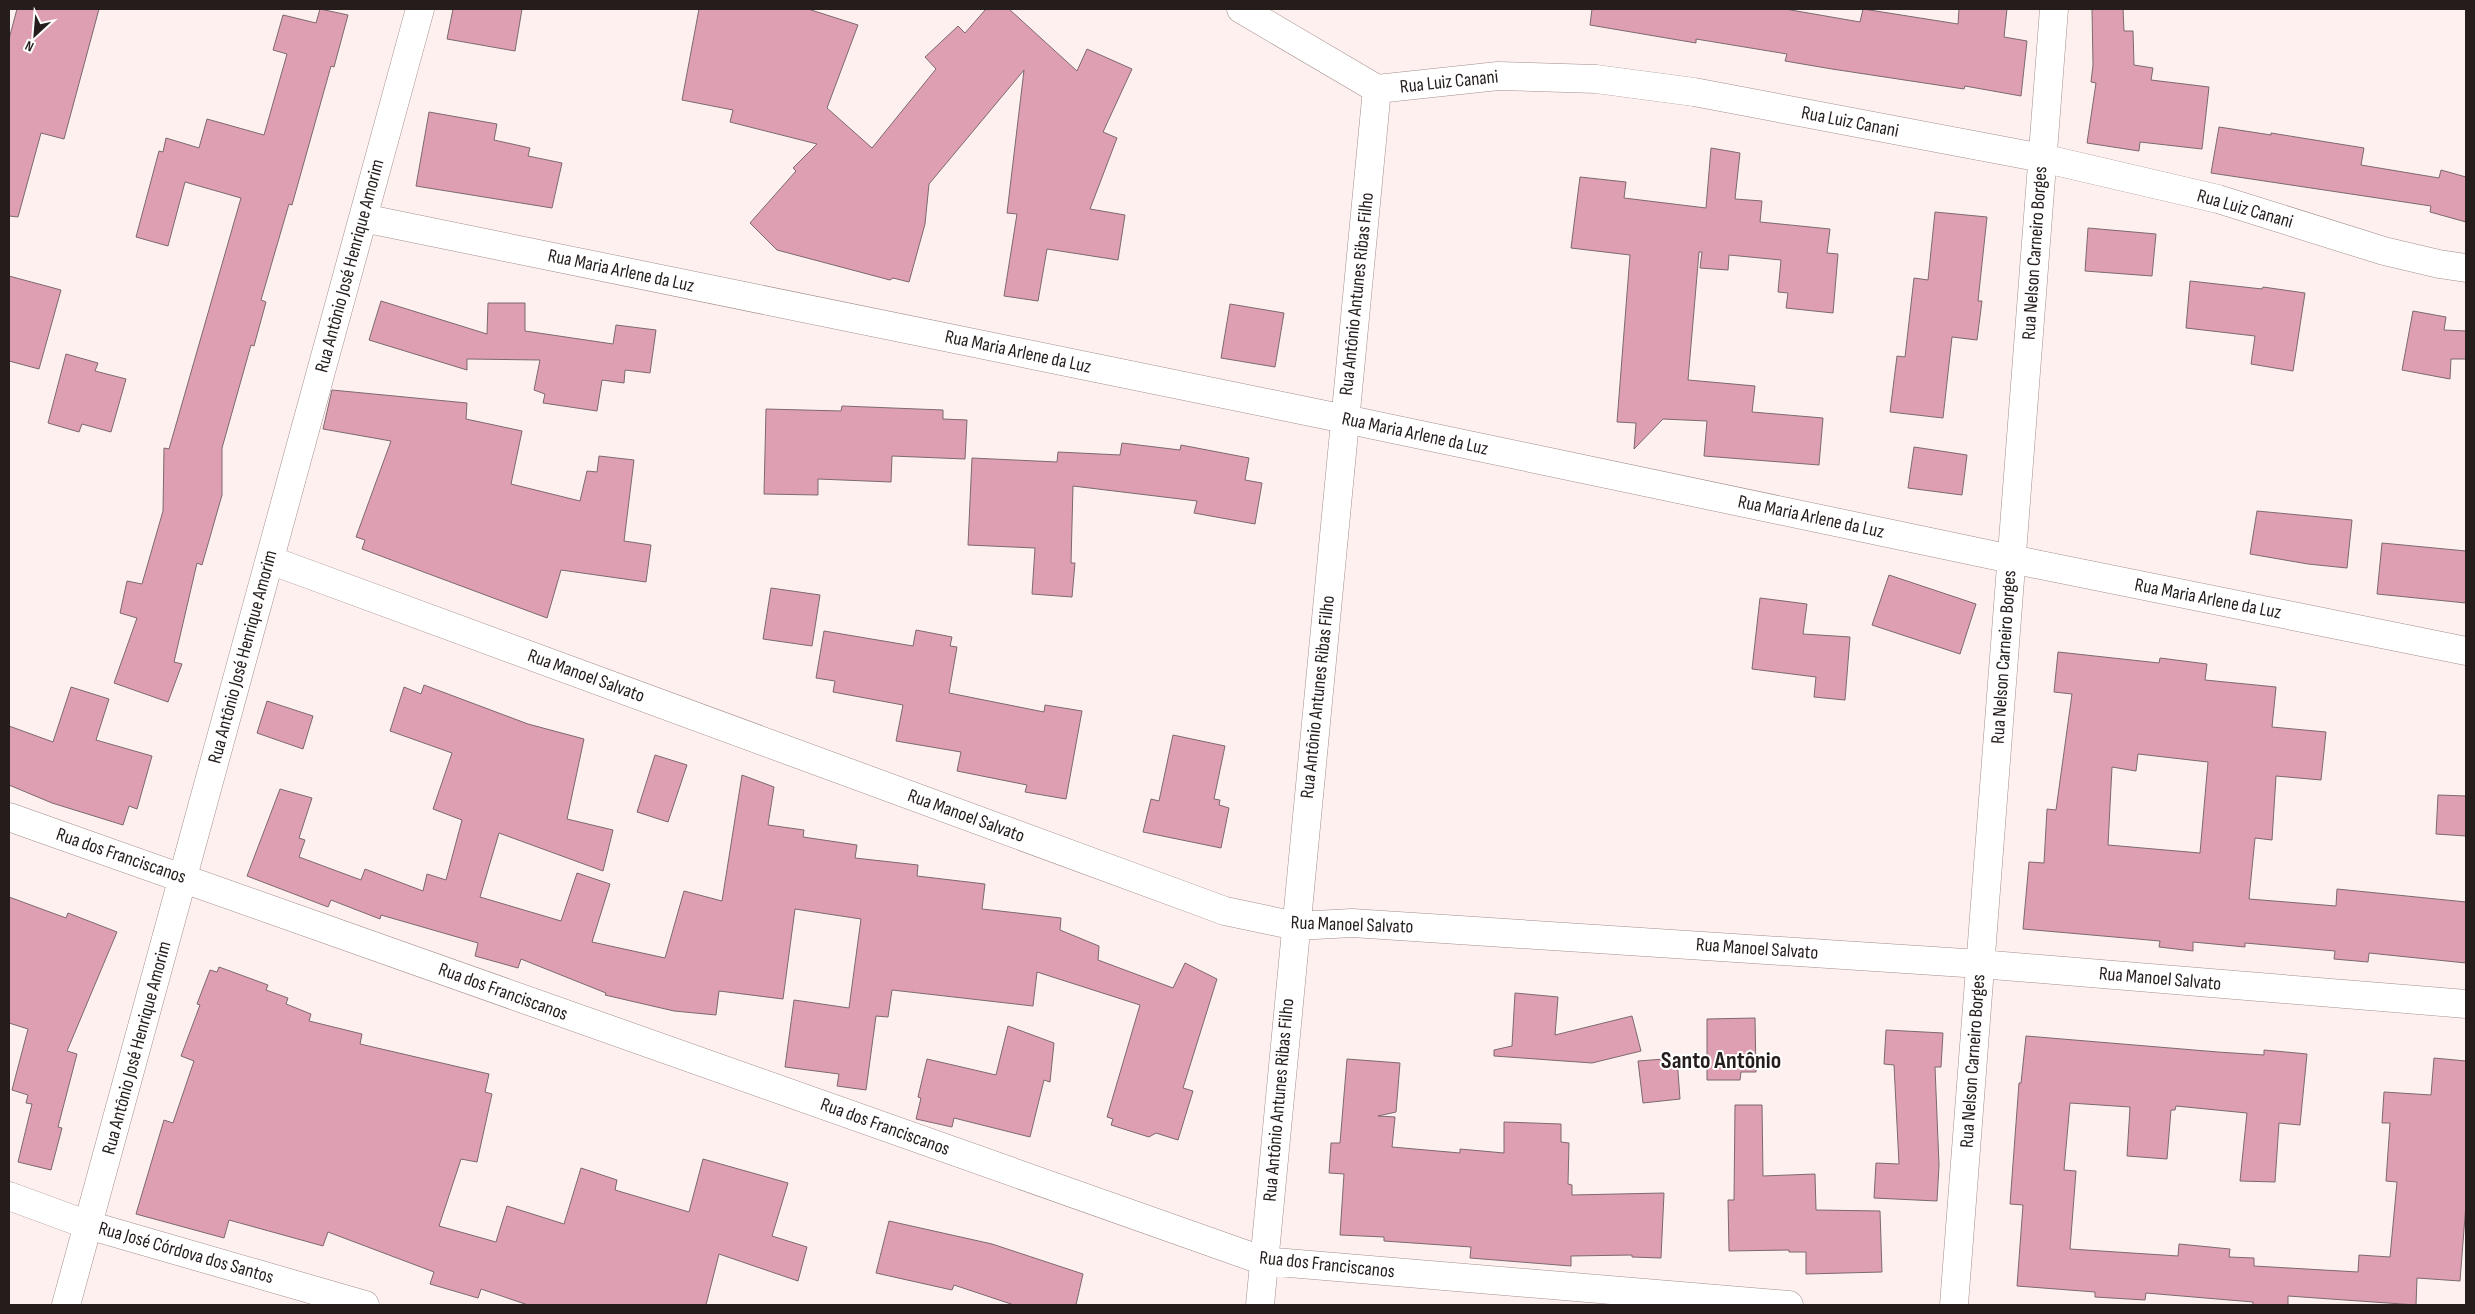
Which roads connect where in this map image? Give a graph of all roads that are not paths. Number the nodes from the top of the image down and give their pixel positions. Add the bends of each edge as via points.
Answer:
1 (420, 9) edge
2 (1241, 9) edge
3 (2054, 9) edge
4 (1377, 89) junction
5 (2042, 158) junction
6 (363, 218) junction
7 (2466, 268) edge
8 (1345, 419) junction
9 (2011, 559) junction
10 (270, 560) junction
11 (2466, 651) edge
12 (9, 817) edge
13 (183, 878) junction
14 (1296, 926) junction
15 (1980, 964) junction
16 (2466, 1004) edge
17 (9, 1196) edge
18 (88, 1225) junction
19 (1264, 1261) junction
20 (66, 1305) edge
21 (364, 1305) edge
22 (1260, 1305) edge
23 (1789, 1305) edge
24 (1954, 1305) edge

1 - 6 street, Rua Antônio José Henrique Amorim
2 - 4 street, Rua Luiz Canani
3 - 5 street, Rua Nelson Carneiro Borges
4 - 5 street, Rua Luiz Canani via 1498,76 1596,79 1694,92
4 - 8 street, Rua Antônio Antunes Ribas Filho
5 - 7 street, Rua Luiz Canani via 2218,199 2384,251
5 - 9 street, Rua Nelson Carneiro Borges
6 - 8 street, Rua Maria Arlene da Luz
6 - 10 street, Rua Antônio José Henrique Amorim
8 - 9 street, Rua Maria Arlene da Luz
8 - 14 street, Rua Antônio Antunes Ribas Filho
9 - 11 street, Rua Maria Arlene da Luz
9 - 15 street, Rua Nelson Carneiro Borges
10 - 13 street, Rua Antônio José Henrique Amorim
10 - 14 street, Rua Manoel Salvato via 1225,911
12 - 13 street, Rua dos Franciscanos
13 - 18 street, Rua Antônio José Henrique Amorim
13 - 19 street, Rua dos Franciscanos
14 - 15 street, Rua Manoel Salvato via 1352,923
14 - 19 street, Rua Antônio Antunes Ribas Filho
15 - 16 street, Rua Manoel Salvato
15 - 24 street, Rua Nelson Carneiro Borges
17 - 18 street, Rua José Córdova dos Santos
18 - 20 street, Rua Antônio José Henrique Amorim
18 - 21 street, Rua José Córdova dos Santos
19 - 22 street, Rua Antônio Antunes Ribas Filho
19 - 23 street, Rua dos Franciscanos

